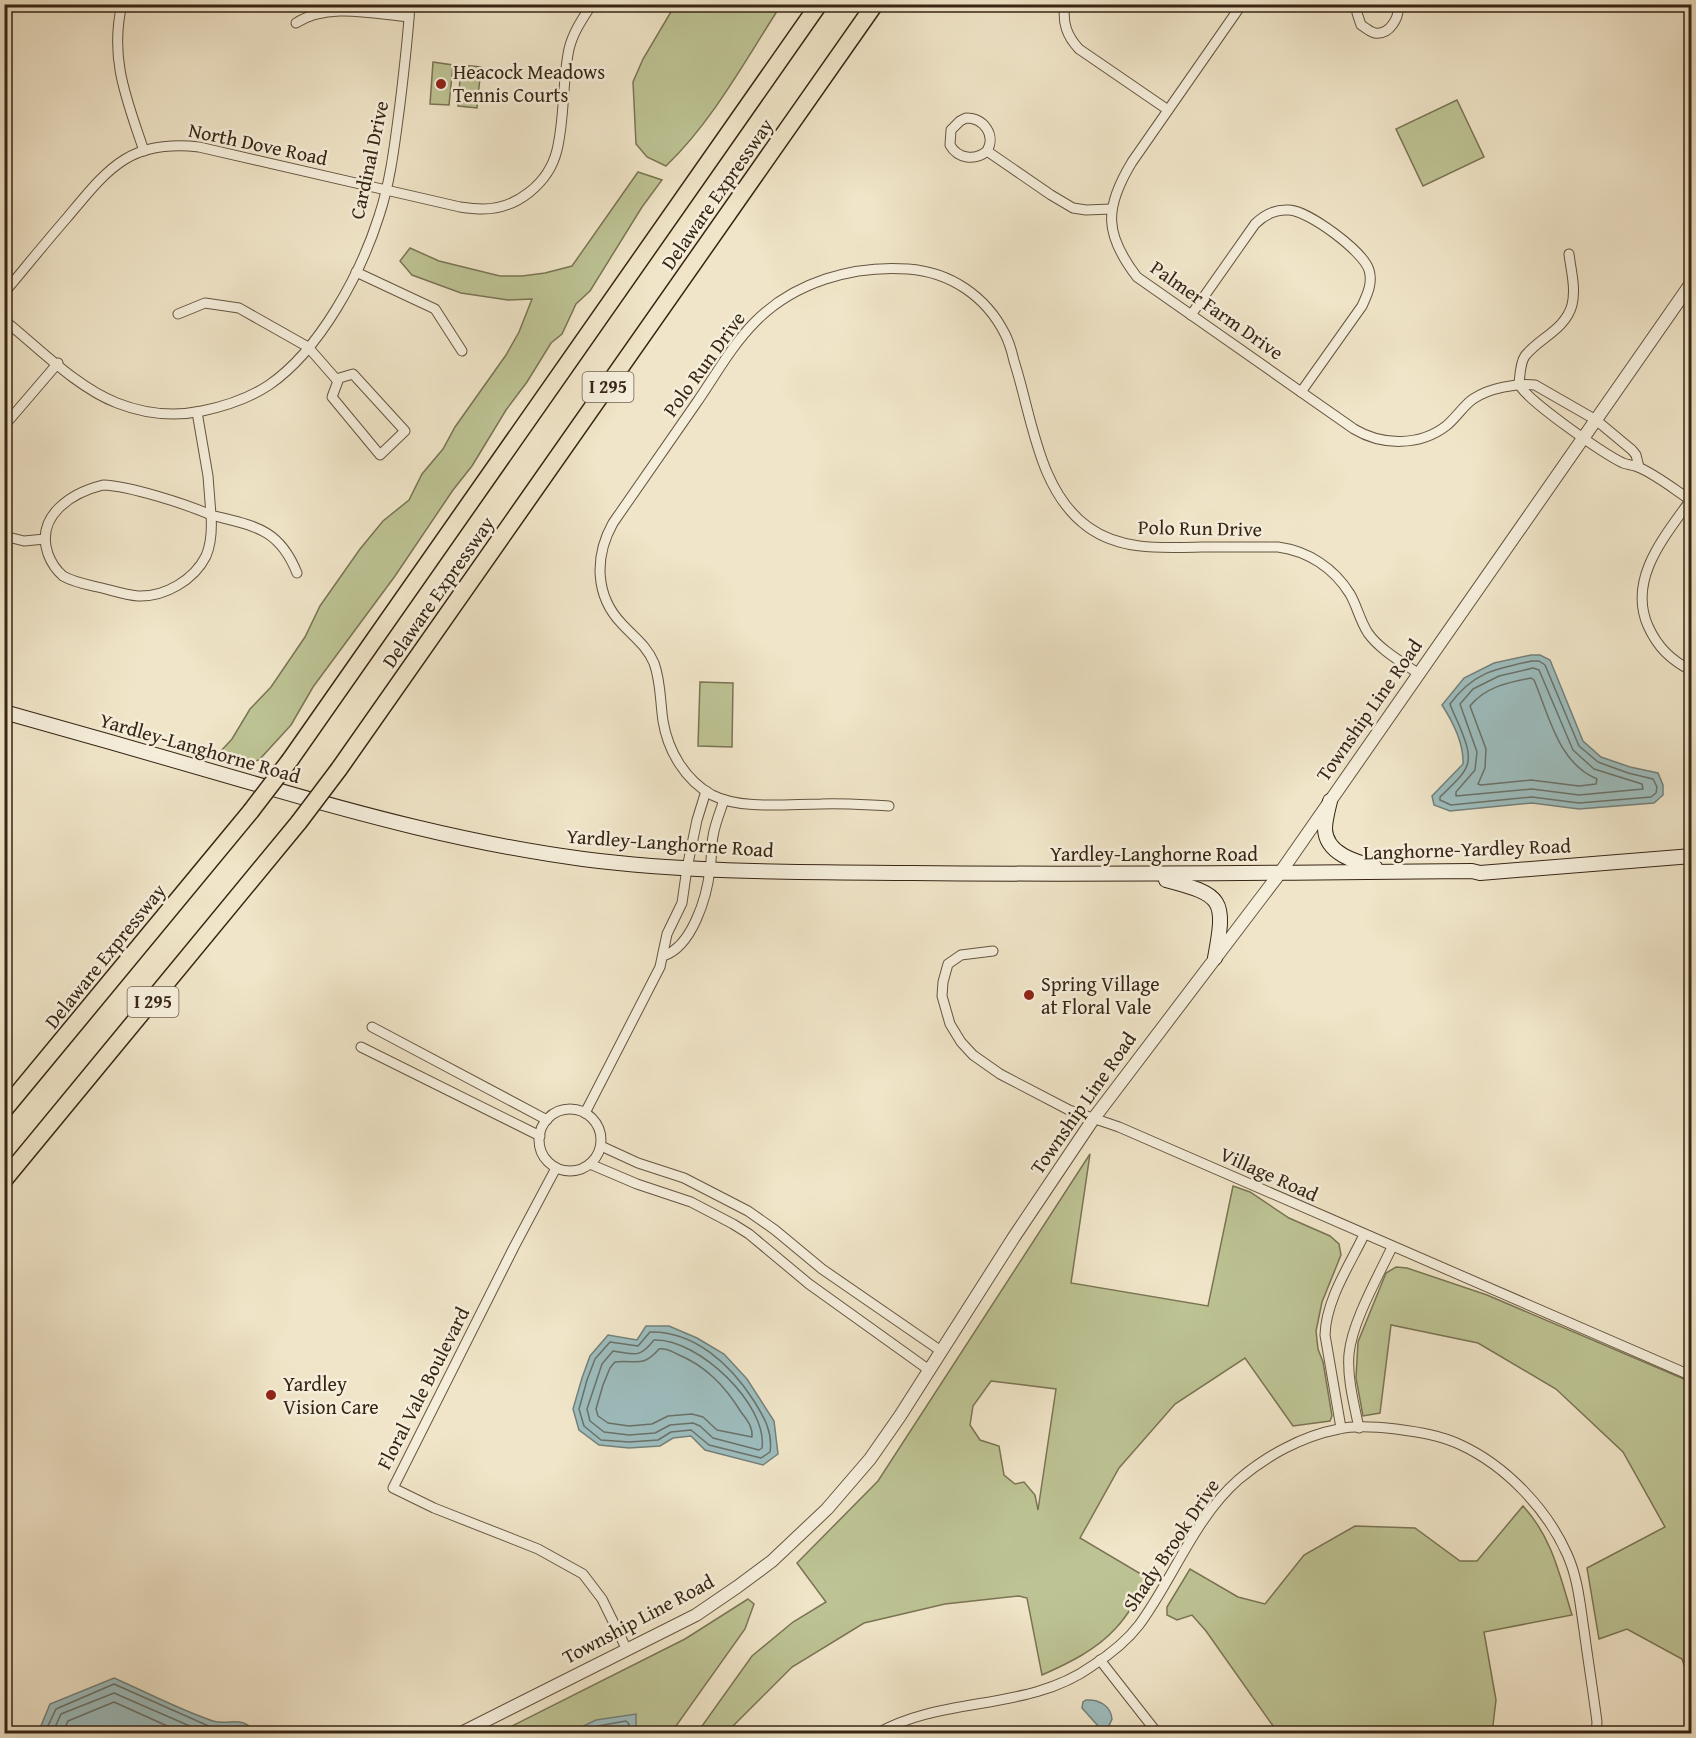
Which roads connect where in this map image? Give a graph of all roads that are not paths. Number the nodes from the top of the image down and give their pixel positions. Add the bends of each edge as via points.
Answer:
1 (122, 4) edge
2 (410, 4) edge
3 (592, 4) edge
4 (819, 4) edge
5 (874, 4) edge
6 (1065, 4) edge
7 (1242, 4) edge
8 (1359, 4) edge
9 (1398, 4) edge
10 (409, 17) junction
11 (296, 23) dead end
12 (1168, 110) junction
13 (144, 151) junction
14 (987, 151) junction
15 (386, 190) junction
16 (1111, 209) junction
17 (1569, 254) dead end
18 (356, 272) junction
19 (1692, 282) edge
20 (4, 293) edge
21 (178, 315) dead end
22 (1191, 315) junction
23 (4, 320) edge
24 (308, 348) junction
25 (462, 351) dead end
26 (58, 363) junction
27 (336, 379) junction
28 (1519, 384) junction
29 (1301, 392) junction
30 (197, 412) junction
31 (1596, 420) junction
32 (4, 426) edge
33 (1583, 438) junction
34 (1640, 467) junction
35 (1691, 499) edge
36 (211, 515) junction
37 (4, 536) edge
38 (45, 539) junction
39 (297, 573) dead end
40 (1692, 671) edge
41 (1419, 674) junction
42 (4, 712) edge
43 (706, 791) junction
44 (724, 800) junction
45 (1330, 801) junction
46 (889, 806) dead end
47 (1692, 856) edge
48 (687, 868) junction
49 (711, 868) junction
50 (1398, 872) junction
51 (1280, 873) junction
52 (1146, 875) junction
53 (993, 951) dead end
54 (663, 956) junction
55 (1215, 958) junction
56 (372, 1027) dead end
57 (361, 1047) dead end
58 (4, 1110) edge
59 (585, 1113) junction
60 (1094, 1118) junction
61 (548, 1120) junction
62 (540, 1136) junction
63 (601, 1146) junction
64 (590, 1164) junction
65 (556, 1168) junction
66 (4, 1180) edge
67 (1364, 1235) junction
68 (1392, 1247) junction
69 (941, 1351) junction
70 (929, 1370) junction
71 (1692, 1376) edge
72 (1341, 1428) junction
73 (1359, 1428) junction
74 (627, 1650) junction
75 (1100, 1660) junction
76 (459, 1734) edge
77 (876, 1734) edge
78 (1158, 1734) edge
79 (1596, 1734) edge

1 - 13 street via 117,27 118,68
2 - 10 street, Cardinal Drive
3 - 15 street, North Dove Road via 570,48 557,151 536,187 510,204 483,209
4 - 58 highway, Delaware Expressway / I 295, bridge via 290,760
5 - 66 highway, Delaware Expressway / I 295, bridge via 339,769
6 - 12 street via 1064,24 1072,42
7 - 12 street, Palmer Farm Drive
8 - 9 street via 1361,25 1376,33 1390,27 1399,11
10 - 11 street via 322,12
10 - 15 street, Cardinal Drive
12 - 16 street, Palmer Farm Drive via 1121,179
13 - 15 street, North Dove Road via 162,146 199,147
13 - 20 street, North Dove Road via 99,179
14 - 14 street via 988,132 979,121 966,118 951,130 950,145 957,153 975,158
14 - 16 street via 1073,208
15 - 18 street, Cardinal Drive
16 - 22 street, Palmer Farm Drive via 1115,238 1137,277
17 - 28 street via 1574,286 1572,307 1561,325 1525,356
18 - 24 street, Cardinal Drive
18 - 25 street via 435,309
19 - 31 street, Township Line Road
21 - 24 street via 205,303 231,305
22 - 29 street, Palmer Farm Drive
22 - 29 street via 1263,216 1287,210 1312,218 1359,253 1369,270 1369,291
23 - 26 street, Cardinal Drive
24 - 27 street
24 - 30 street, Cardinal Drive via 285,372 252,395
26 - 30 street, Cardinal Drive via 93,391 120,404 152,414
26 - 32 street
27 - 27 street via 332,397 380,455 405,431 353,374
28 - 29 street, Palmer Farm Drive via 1472,399 1446,426 1425,436 1386,442 1363,434
28 - 31 street, Palmer Farm Drive via 1535,385
28 - 33 street
30 - 36 street
31 - 33 street, Township Line Road
31 - 34 street, Palmer Farm Drive via 1632,450
33 - 34 street via 1625,464
33 - 41 street, Township Line Road
34 - 35 street
35 - 40 street via 1653,555 1645,573 1642,603 1654,639 1674,662
36 - 38 street via 119,486 103,485 62,504 47,525
36 - 38 street via 209,544 199,566 179,584 152,595 120,593 67,578 52,564
36 - 39 street via 252,526 275,538
37 - 38 street via 24,541
41 - 43 street, Polo Run Drive via 1375,641 1339,579 1316,559 1278,547 1134,545 1106,538 1088,528 1053,487 1006,336 986,304 942,276 893,268 851,273 803,288 754,323 613,523 602,547 600,579 608,606 650,654 659,678 670,750
41 - 45 street, Township Line Road
42 - 48 main road, Yardley-Langhorne Road via 323,804 456,837 582,859
43 - 44 street, Polo Run Drive
43 - 48 street
44 - 46 street, Polo Run Drive
44 - 49 street via 713,837
45 - 50 main road via 1325,830 1334,848 1352,861
45 - 51 street, Township Line Road
47 - 50 main road, Langhorne-Yardley Road via 1480,873
48 - 49 main road, Yardley-Langhorne Road
48 - 54 street via 682,903 667,934
49 - 52 main road, Yardley-Langhorne Road
49 - 54 street via 701,909 683,942 674,953
50 - 51 main road, Langhorne-Yardley Road
51 - 52 main road, Yardley-Langhorne Road
51 - 55 street, Township Line Road
52 - 55 main road via 1193,887 1213,898 1222,922
53 - 60 street, Village Road via 961,955 948,964 942,996 950,1024 973,1055 1000,1074 1069,1110
54 - 59 street
55 - 60 street, Township Line Road
56 - 61 street
57 - 62 street
59 - 61 street via 567,1110
59 - 63 street via 598,1127
60 - 67 street, Village Road
60 - 69 street, Township Line Road
61 - 62 street
62 - 65 street via 543,1154
63 - 64 street
63 - 69 street via 684,1178 748,1211 822,1269
64 - 65 street via 575,1171
64 - 70 street via 691,1202 733,1224
65 - 74 street, Floral Vale Boulevard via 393,1488 538,1549 583,1574 602,1599
67 - 68 street, Village Road
67 - 72 street via 1330,1305 1326,1325
68 - 71 street, Village Road
68 - 73 street via 1350,1346 1350,1379
69 - 70 street, Township Line Road
70 - 74 street, Township Line Road via 870,1459 802,1534 696,1615
72 - 73 street, Shady Brook Drive
72 - 75 street, Shady Brook Drive via 1296,1443 1263,1461 1226,1492 1202,1523 1138,1626
73 - 79 street, Shady Brook Drive via 1424,1432 1460,1444 1516,1483 1548,1520 1568,1555 1577,1584
74 - 76 street, Township Line Road
75 - 77 street, Shady Brook Drive via 1053,1686 1022,1696 929,1712
75 - 78 street

